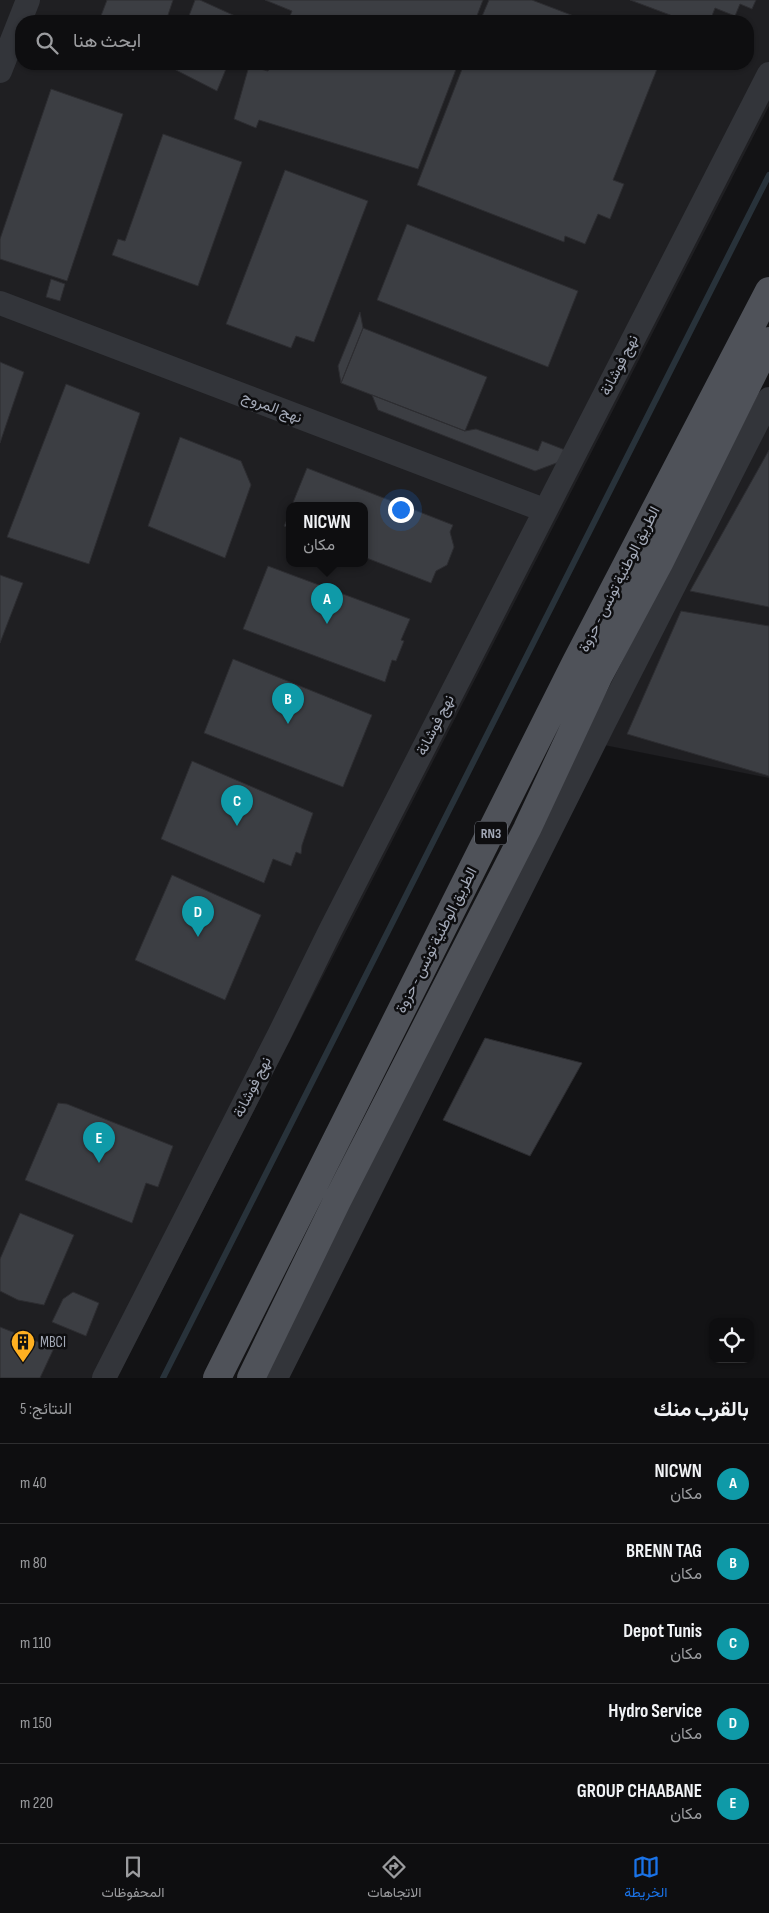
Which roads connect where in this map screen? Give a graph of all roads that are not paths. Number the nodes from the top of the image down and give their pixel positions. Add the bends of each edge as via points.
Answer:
1 (28, 0) edge
2 (22, 15) edge
3 (15, 33) edge
4 (0, 71) edge
5 (769, 74) edge
6 (769, 291) edge
7 (0, 303) edge
8 (769, 341) edge
9 (769, 398) edge
10 (544, 510) junction
11 (104, 1378) edge
12 (217, 1378) edge
13 (251, 1378) edge
14 (276, 1378) edge

1 - 2 street
3 - 4 street
5 - 10 street, نهج فوشانة
6 - 12 main road, الطريق الوطنية تونس - حزوة / RN3 via 575,664
7 - 10 street, نهج المروج
8 - 13 main road, الطريق الوطنية تونس - حزوة / RN3 via 659,563 598,677 527,829
9 - 14 street
10 - 11 street, نهج فوشانة

